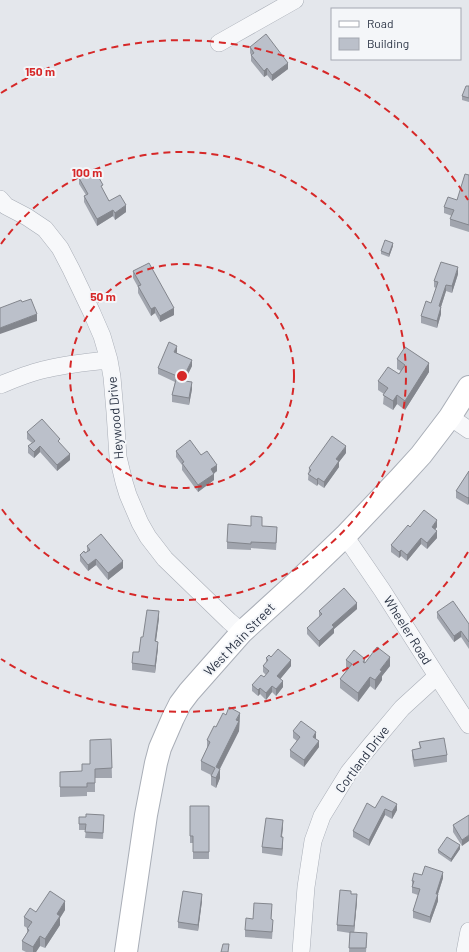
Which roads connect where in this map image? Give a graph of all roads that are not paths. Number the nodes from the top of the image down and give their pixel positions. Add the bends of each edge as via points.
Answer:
1 (296, 0) edge
2 (219, 42) dead end
3 (0, 199) edge
4 (109, 360) junction
5 (0, 385) edge
6 (469, 387) edge
7 (450, 417) junction
8 (469, 430) edge
9 (345, 536) junction
10 (242, 632) junction
11 (437, 676) junction
12 (469, 726) edge
13 (469, 931) edge
14 (126, 952) edge
15 (301, 952) edge
16 (465, 952) edge

1 - 2 street
3 - 4 street, Heywood Drive via 6,206 45,230 60,248 92,313
4 - 5 street via 46,369
4 - 10 street, Heywood Drive via 118,458 128,494 140,523 164,559
6 - 7 street, West Main Street
7 - 8 street
7 - 9 street, West Main Street via 411,467
9 - 10 street, West Main Street
9 - 11 street, Wheeler Road
10 - 14 street, West Main Street via 180,704 160,748 146,815
11 - 12 street, Wheeler Road
11 - 15 street, Cortland Drive via 402,708 370,746 349,772 322,816 313,841 306,887
13 - 16 street

